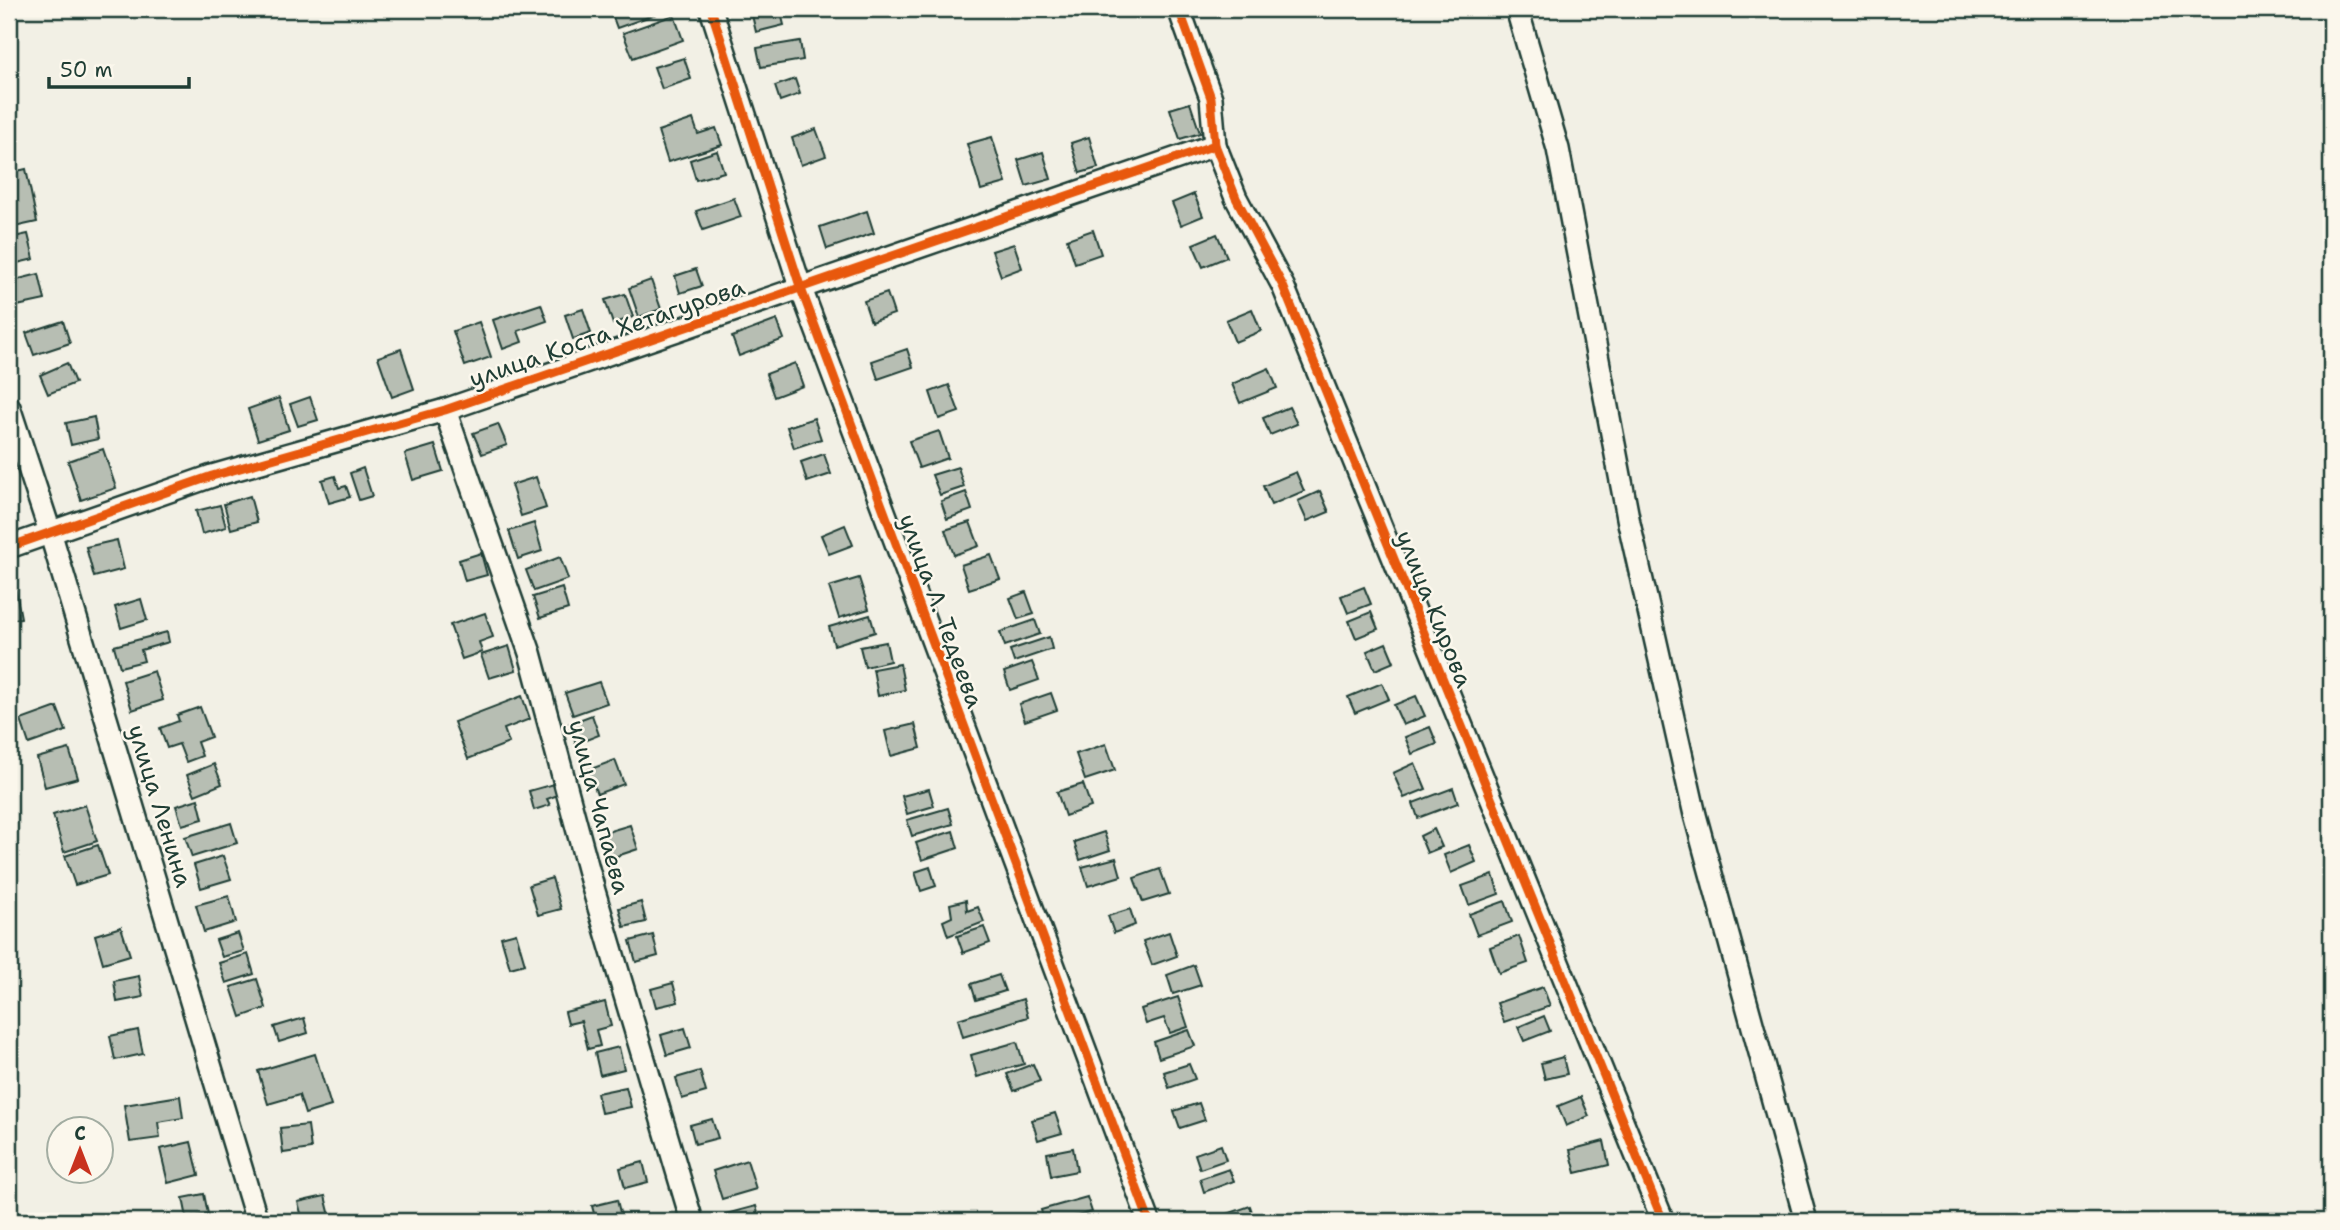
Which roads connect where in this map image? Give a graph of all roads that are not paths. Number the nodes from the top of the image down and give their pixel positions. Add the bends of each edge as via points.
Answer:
1 (711, 9) edge
2 (1179, 9) edge
3 (1517, 9) edge
4 (1215, 145) junction
5 (800, 286) junction
6 (9, 407) edge
7 (445, 410) junction
8 (51, 535) junction
9 (9, 547) edge
10 (257, 1221) edge
11 (692, 1221) edge
12 (1149, 1221) edge
13 (1663, 1221) edge
14 (1806, 1221) edge

1 - 5 street, улица Л. Тедеева
2 - 4 street, улица Кирова via 1211,98
3 - 14 street via 1558,149 1629,523 1695,815
4 - 5 street, улица Коста Хетагурова
4 - 13 street, улица Кирова via 1236,198 1283,286
5 - 7 street, улица Коста Хетагурова
5 - 12 street, улица Л. Тедеева
6 - 8 street, улица Ленина
7 - 8 street, улица Коста Хетагурова via 212,476
7 - 11 street, улица Чапаева via 530,653 594,891
8 - 9 street, улица Коста Хетагурова
8 - 10 street, улица Ленина

